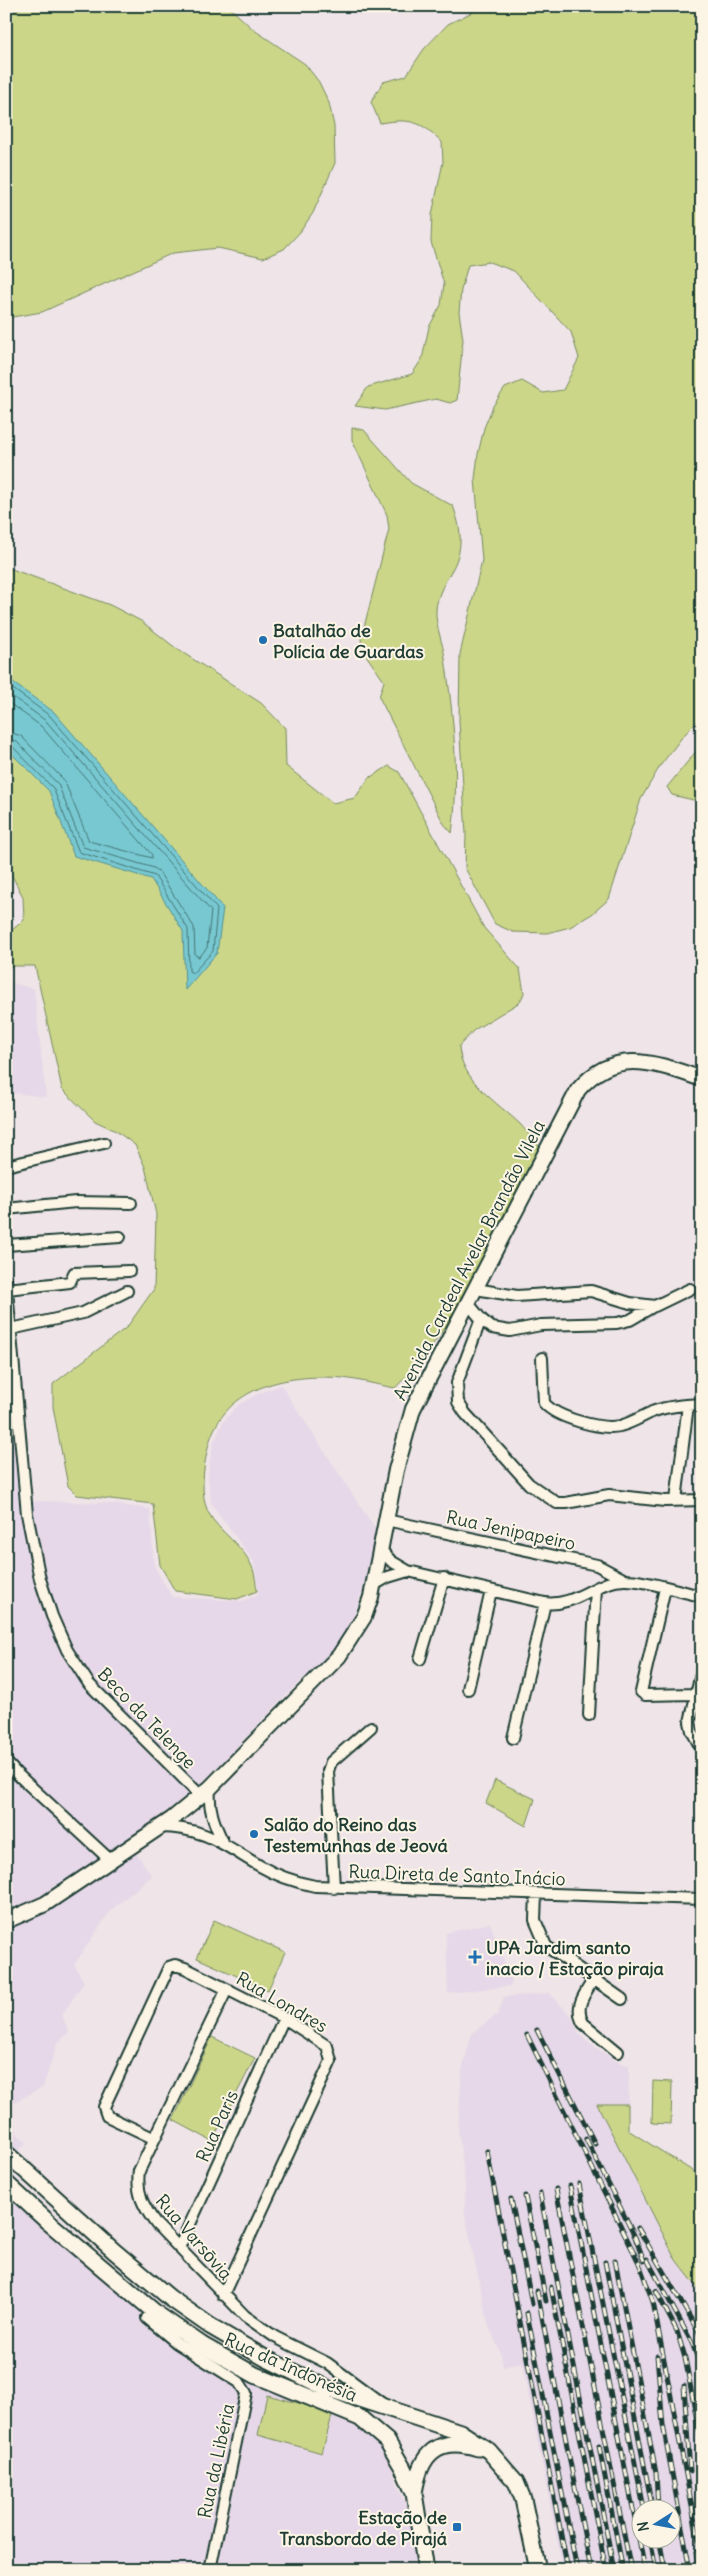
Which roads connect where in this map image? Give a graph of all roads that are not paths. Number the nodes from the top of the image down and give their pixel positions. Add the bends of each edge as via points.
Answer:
1 (702, 1079) edge
2 (104, 1143) dead end
3 (6, 1166) edge
4 (132, 1203) dead end
5 (6, 1209) edge
6 (120, 1237) dead end
7 (6, 1244) edge
8 (129, 1272) dead end
9 (7, 1284) edge
10 (476, 1289) junction
11 (690, 1289) dead end
12 (127, 1291) dead end
13 (468, 1303) junction
14 (655, 1306) junction
15 (481, 1319) junction
16 (11, 1329) junction
17 (542, 1358) dead end
18 (702, 1404) edge
19 (688, 1405) junction
20 (676, 1500) junction
21 (702, 1500) edge
22 (386, 1520) junction
23 (381, 1550) junction
24 (408, 1570) junction
25 (444, 1578) junction
26 (625, 1580) junction
27 (374, 1586) junction
28 (596, 1588) junction
29 (665, 1588) junction
30 (491, 1591) junction
31 (702, 1596) edge
32 (545, 1602) junction
33 (420, 1660) dead end
34 (702, 1669) edge
35 (468, 1689) dead end
36 (695, 1694) junction
37 (589, 1716) dead end
38 (371, 1727) dead end
39 (513, 1738) dead end
40 (702, 1750) edge
41 (6, 1762) edge
42 (206, 1792) junction
43 (159, 1827) junction
44 (223, 1842) junction
45 (109, 1859) junction
46 (334, 1888) junction
47 (536, 1894) junction
48 (702, 1899) edge
49 (6, 1921) edge
50 (593, 1980) junction
51 (227, 1989) junction
52 (622, 1999) dead end
53 (284, 2018) junction
54 (618, 2052) dead end
55 (153, 2138) junction
56 (7, 2155) edge
57 (6, 2183) edge
58 (179, 2248) junction
59 (223, 2296) junction
60 (147, 2318) dead end
61 (388, 2408) junction
62 (489, 2451) junction
63 (414, 2493) junction
64 (210, 2570) edge
65 (426, 2570) edge
66 (538, 2570) edge

1 - 10 main road, Avenida Cardeal Avelar Brandão Vilela via 661,1066 628,1061 600,1069 585,1081 570,1102
2 - 3 street
4 - 5 street via 76,1202
6 - 7 street
8 - 9 street via 74,1273 70,1282
9 - 16 street, Beco da Telenge
10 - 13 main road, Avenida Cardeal Avelar Brandão Vilela
10 - 14 street via 517,1296 591,1291 630,1303
11 - 14 street
12 - 16 street via 83,1313
13 - 15 street
13 - 22 main road, Avenida Cardeal Avelar Brandão Vilela via 413,1409
14 - 15 street via 630,1320 510,1331 492,1328
15 - 20 street via 457,1383 458,1402 529,1484 557,1502 566,1504 610,1495
16 - 42 street, Beco da Telenge via 27,1514 40,1579 52,1616 67,1650 89,1684
17 - 19 street via 544,1403 556,1412 577,1420 615,1426 654,1412
18 - 19 street
19 - 20 street
20 - 21 street
22 - 23 main road, Avenida Cardeal Avelar Brandão Vilela
22 - 26 street, Rua Jenipapeiro via 597,1565
23 - 24 street via 391,1562
23 - 27 main road, Avenida Cardeal Avelar Brandão Vilela
24 - 25 street
24 - 27 street
25 - 30 street
25 - 33 street
26 - 28 street
26 - 29 street
27 - 42 main road, Avenida Cardeal Avelar Brandão Vilela via 364,1617 339,1656
28 - 32 street via 574,1600
28 - 37 street
29 - 31 street
29 - 36 street via 641,1692 646,1696
30 - 32 street
30 - 35 street
32 - 39 street
34 - 36 street
36 - 40 street via 690,1722
38 - 46 street via 331,1762 328,1772
41 - 45 street
42 - 43 main road, Avenida Cardeal Avelar Brandão Vilela
42 - 44 street
43 - 44 street, Rua Direta de Santo Inácio via 193,1831
43 - 45 main road, Avenida Cardeal Avelar Brandão Vilela
44 - 46 street, Rua Direta de Santo Inácio via 280,1876
45 - 49 main road, Avenida Cardeal Avelar Brandão Vilela via 45,1904
46 - 47 street, Rua Direta de Santo Inácio
47 - 48 street, Rua Direta de Santo Inácio
47 - 50 street via 535,1920 546,1946
50 - 52 street
50 - 54 street via 579,2004 580,2016 583,2023
51 - 53 street, Rua Londres
51 - 55 street, Rua Varsōvia
51 - 55 street, Rua Londres via 175,1965 165,1971 104,2107 107,2116
53 - 58 street, Rua Paris
53 - 59 street, Rua Londres via 327,2046 331,2061
55 - 58 street, Rua Varsōvia via 139,2171 139,2196 156,2224
56 - 61 main road, Rua da Indonésia via 134,2268 210,2326 326,2388
57 - 63 main road, Rua da Indonésia via 137,2297 202,2345 255,2375 360,2418 387,2441
58 - 59 street, Rua Varsōvia
59 - 61 street, Rua Varsōvia via 258,2326 327,2363
60 - 64 street, Rua da Libéria via 177,2343 240,2382 246,2393
61 - 62 main road, Rua da Indonésia via 460,2432
62 - 63 main road via 461,2444 432,2450 420,2467
62 - 66 main road, Rua da Indonésia via 516,2482 523,2498
63 - 65 main road, Rua da Indonésia

